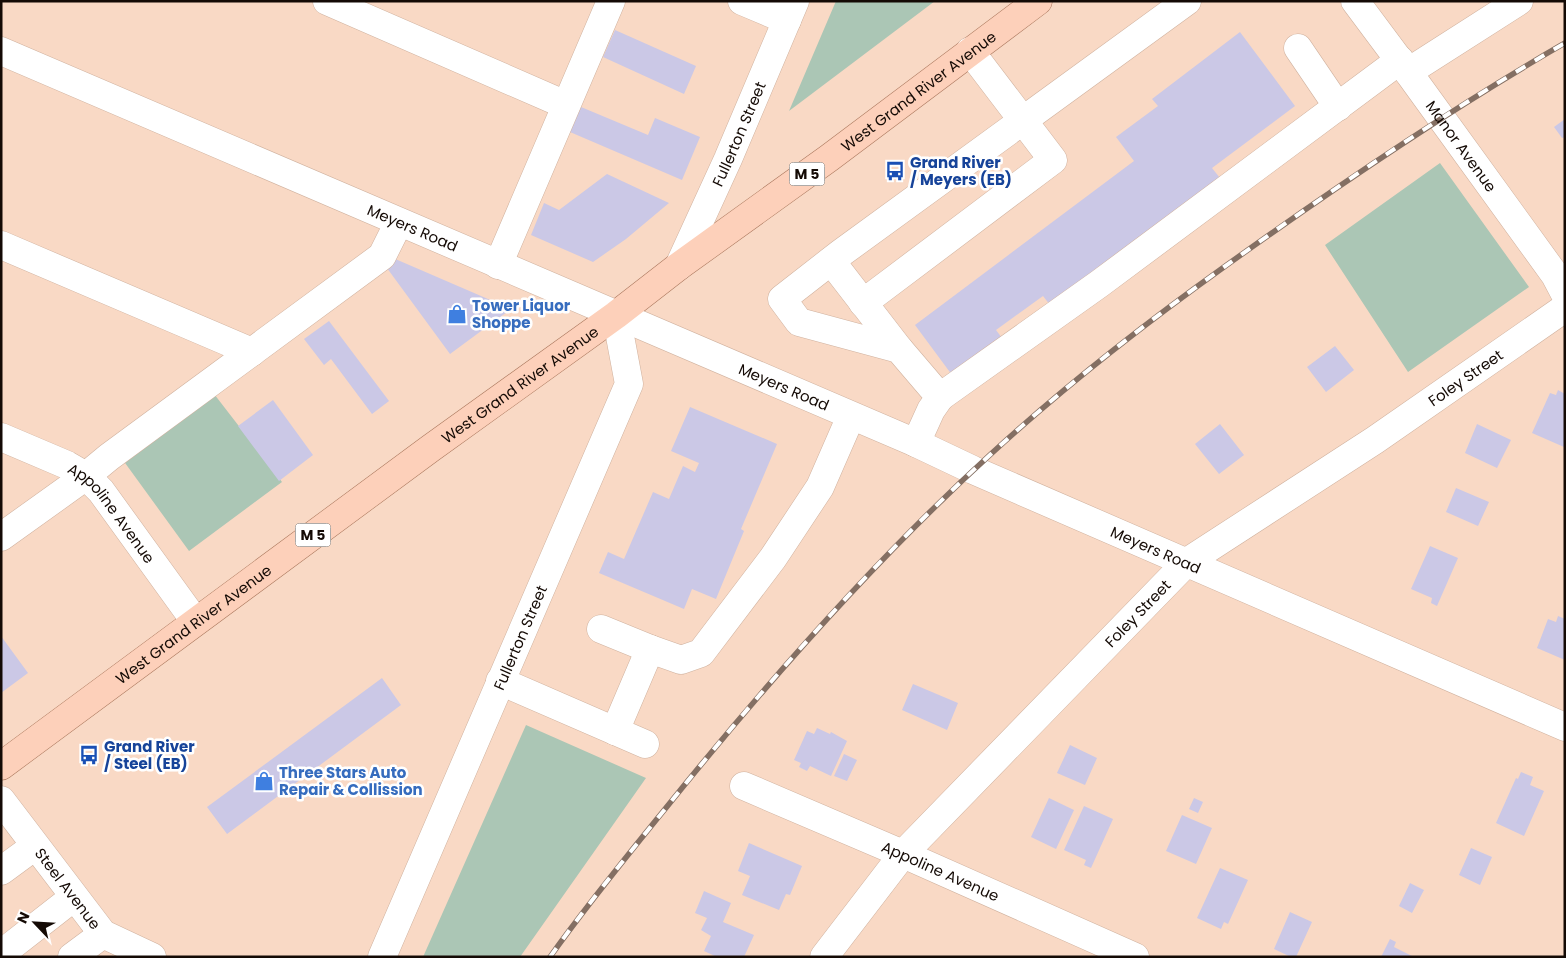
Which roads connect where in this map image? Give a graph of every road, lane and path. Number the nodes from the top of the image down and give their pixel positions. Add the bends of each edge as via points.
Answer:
1 (327, 1) edge
2 (611, 1) edge
3 (742, 1) edge
4 (1038, 1) edge
5 (1187, 1) edge
6 (1355, 1) edge
7 (1519, 1) edge
8 (791, 11) edge
9 (1298, 48) dead end
10 (1, 51) edge
11 (970, 51) junction
12 (1404, 66) junction
13 (566, 105) junction
14 (1338, 107) junction
15 (1022, 120) junction
16 (399, 222) junction
17 (1, 245) edge
18 (831, 261) junction
19 (498, 265) junction
20 (679, 266) junction
21 (1565, 294) edge
22 (863, 303) junction
23 (1565, 308) edge
24 (616, 315) junction
25 (899, 349) junction
26 (252, 352) junction
27 (940, 397) junction
28 (851, 416) junction
29 (1, 436) edge
30 (916, 443) junction
31 (86, 476) junction
32 (1, 537) edge
33 (1187, 562) junction
34 (195, 621) junction
35 (602, 630) dead end
36 (650, 649) junction
37 (500, 681) junction
38 (1565, 727) edge
39 (615, 731) junction
40 (646, 744) dead end
41 (1, 766) edge
42 (744, 786) dead end
43 (1, 800) edge
44 (35, 846) junction
45 (903, 854) junction
46 (1, 872) edge
47 (74, 897) junction
48 (103, 934) junction
49 (1, 954) edge
50 (72, 957) edge
51 (152, 957) edge
52 (382, 957) edge
53 (824, 957) edge
54 (1135, 957) edge

1 - 13 street
2 - 13 street
3 - 8 street
4 - 11 main road, West Grand River Avenue / M 5
5 - 15 street
6 - 12 street, Manor Avenue
7 - 12 street
8 - 20 street, Fullerton Street
9 - 14 street
10 - 16 street, Meyers Road
11 - 15 street
11 - 20 main road, West Grand River Avenue / M 5 via 824,162
12 - 14 street
12 - 21 street, Manor Avenue via 1555,275
13 - 19 street
14 - 27 street
15 - 18 street
15 - 22 street via 1053,160
16 - 19 street, Meyers Road
16 - 26 street via 382,256
17 - 26 street
18 - 22 street
18 - 25 street via 782,299 799,322
19 - 24 street, Meyers Road
20 - 24 main road, West Grand River Avenue / M 5
22 - 25 street
23 - 33 street, Foley Street via 1375,440
24 - 28 street, Meyers Road
24 - 34 main road, West Grand River Avenue / M 5
24 - 37 street, Fullerton Street via 629,384
25 - 27 street
26 - 31 street
27 - 30 street
28 - 30 street, Meyers Road
28 - 36 street via 820,487 773,558 701,653 681,660
29 - 31 street, Appoline Avenue
30 - 33 street, Meyers Road
31 - 32 street
31 - 34 street, Appoline Avenue via 101,491
33 - 38 street, Meyers Road
33 - 45 street, Foley Street
34 - 41 main road, West Grand River Avenue / M 5
35 - 36 street
36 - 39 street
37 - 39 street
37 - 52 street, Fullerton Street
39 - 40 street
42 - 45 street, Appoline Avenue
43 - 44 street, Steel Avenue
44 - 46 street
44 - 47 street, Steel Avenue
45 - 53 street, Foley Street
45 - 54 street, Appoline Avenue
47 - 48 street, Steel Avenue
47 - 49 street
48 - 50 street
48 - 51 street, Steel Avenue

